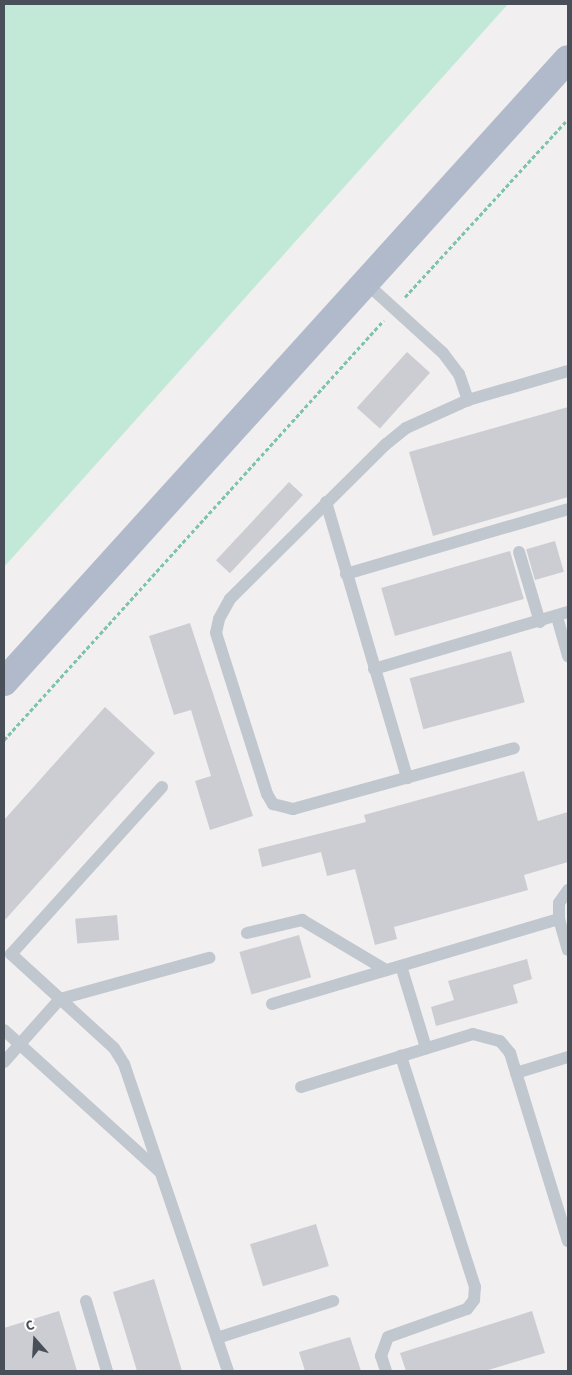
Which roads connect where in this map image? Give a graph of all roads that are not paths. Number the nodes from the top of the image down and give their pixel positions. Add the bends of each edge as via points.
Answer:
1 (568, 59) edge
2 (366, 283) junction
3 (568, 371) edge
4 (468, 400) junction
5 (326, 502) junction
6 (568, 509) edge
7 (519, 552) dead end
8 (346, 574) junction
9 (562, 615) edge
10 (540, 622) junction
11 (568, 656) edge
12 (374, 669) junction
13 (4, 682) edge
14 (514, 748) dead end
15 (407, 778) junction
16 (162, 787) dead end
17 (568, 890) edge
18 (558, 920) junction
19 (247, 933) dead end
20 (568, 950) edge
21 (7, 951) edge
22 (209, 958) dead end
23 (401, 966) junction
24 (386, 970) junction
25 (60, 999) junction
26 (272, 1004) dead end
27 (4, 1030) edge
28 (19, 1044) junction
29 (426, 1048) junction
30 (401, 1056) junction
31 (568, 1057) edge
32 (4, 1062) edge
33 (516, 1073) junction
34 (301, 1087) dead end
35 (161, 1173) junction
36 (568, 1241) edge
37 (86, 1301) dead end
38 (334, 1301) dead end
39 (217, 1338) junction
40 (106, 1371) edge
41 (228, 1371) edge
42 (386, 1371) edge

1 - 2 main road
2 - 4 lane via 453,364
2 - 13 main road
3 - 4 lane
4 - 5 lane via 406,428
5 - 8 lane
5 - 15 lane via 230,599 218,619 216,633 273,804 293,809
6 - 8 lane
7 - 10 lane
8 - 12 lane
9 - 10 lane
9 - 11 lane
10 - 12 lane
12 - 15 lane
14 - 15 lane
16 - 21 lane
17 - 18 lane via 559,903
18 - 20 lane
18 - 23 lane
19 - 24 lane via 302,920
21 - 25 lane
22 - 25 lane
23 - 24 lane
23 - 29 lane
24 - 26 lane
25 - 28 lane
25 - 35 lane via 114,1048 124,1064
27 - 28 lane
28 - 32 lane
28 - 35 lane
29 - 30 lane
29 - 33 lane via 473,1034 488,1036 500,1041 510,1053
30 - 34 lane
30 - 42 lane via 475,1287 474,1300 467,1308 388,1337 381,1356
31 - 33 lane
33 - 36 lane
35 - 39 lane
37 - 40 lane
38 - 39 lane
39 - 41 lane

